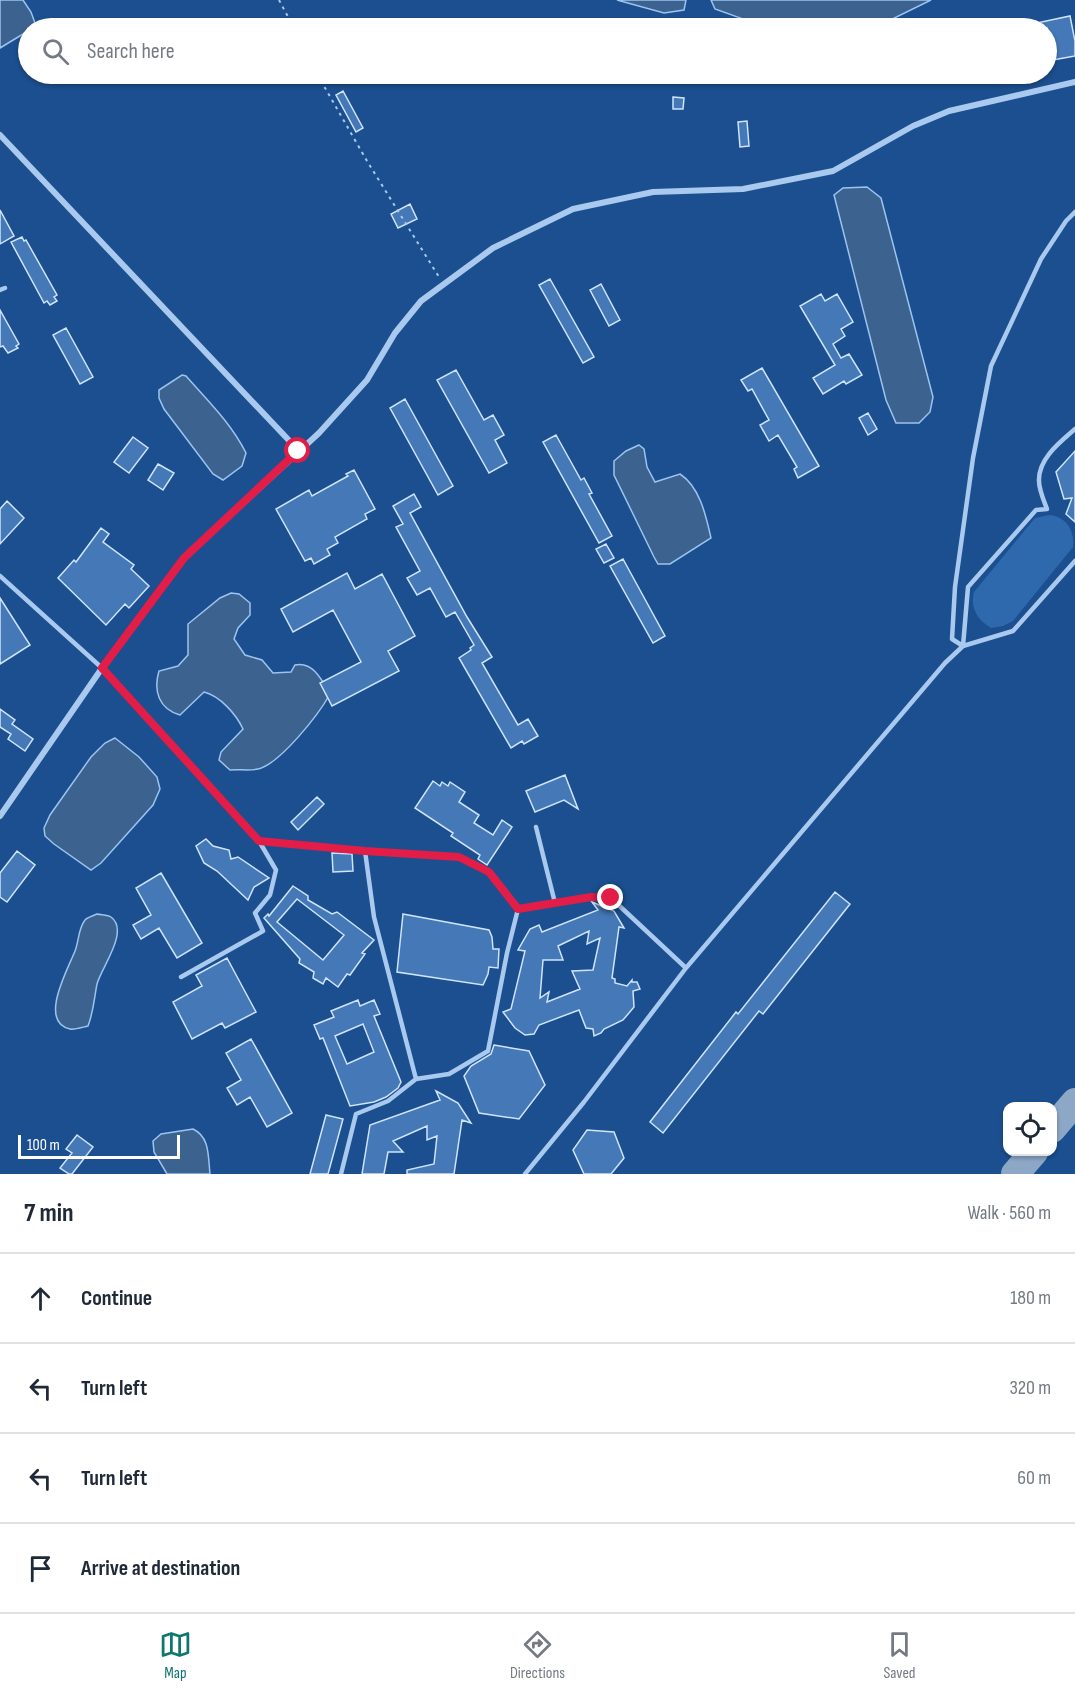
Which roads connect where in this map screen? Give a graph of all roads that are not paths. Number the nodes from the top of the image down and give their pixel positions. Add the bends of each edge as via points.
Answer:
1 (1075, 82) edge
2 (0, 135) edge
3 (1075, 212) edge
4 (1075, 429) edge
5 (298, 451) junction
6 (1075, 561) edge
7 (0, 576) edge
8 (963, 646) junction
9 (102, 668) junction
10 (0, 816) edge
11 (536, 827) dead end
12 (259, 841) junction
13 (365, 851) junction
14 (555, 903) junction
15 (518, 909) junction
16 (686, 968) junction
17 (181, 977) dead end
18 (416, 1079) junction
19 (341, 1174) edge
20 (525, 1174) edge

1 - 5 street via 949,111 913,126 833,171 743,189 653,192 573,209 493,248 421,301 395,333 367,380
2 - 5 street
3 - 8 lane via 1041,259 991,366 955,587 952,639
4 - 8 lane via 1045,460 1039,481 1047,509 1036,510 968,587
5 - 9 street via 184,558
6 - 8 lane via 1013,631
7 - 9 lane
8 - 16 lane
9 - 10 street
9 - 12 lane
11 - 14 lane
12 - 13 lane
12 - 17 lane via 276,870 270,895 255,913 263,931
13 - 15 lane via 459,857 489,872
13 - 18 lane via 374,917
14 - 15 lane
14 - 16 lane via 611,898
15 - 18 lane via 488,1051 449,1074
16 - 20 lane
18 - 19 lane via 388,1101 356,1114

